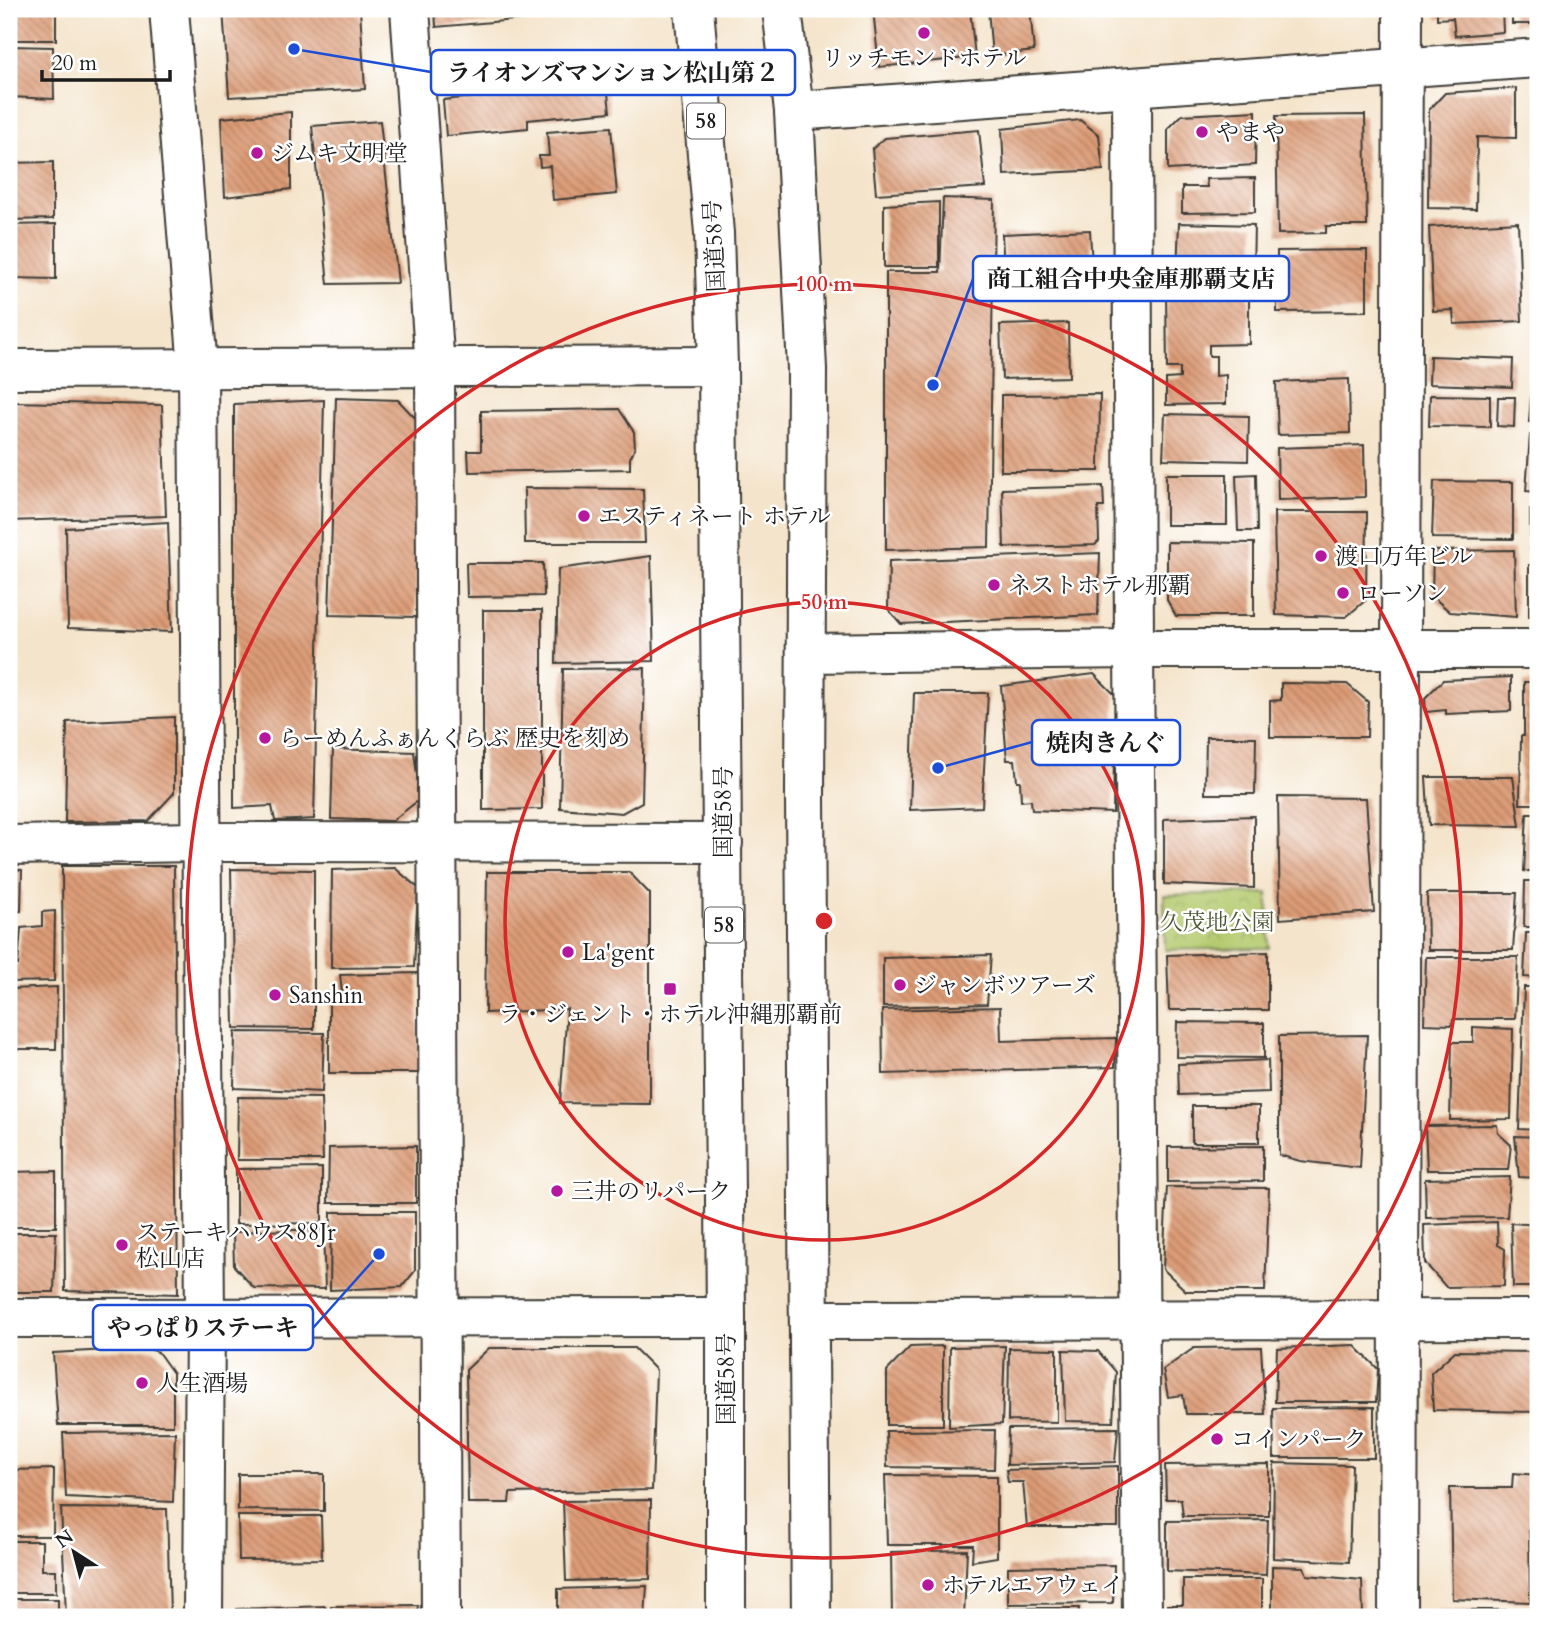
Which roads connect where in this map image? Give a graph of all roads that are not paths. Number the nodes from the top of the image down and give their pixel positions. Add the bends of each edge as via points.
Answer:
1 (169, 9) edge
2 (410, 9) edge
3 (694, 9) edge
4 (782, 9) edge
5 (1404, 9) edge
6 (1538, 58) edge
7 (1403, 67) junction
8 (1132, 88) junction
9 (794, 111) junction
10 (718, 366) junction
11 (198, 368) junction
12 (435, 368) junction
13 (9, 369) edge
14 (1134, 649) junction
15 (1538, 649) edge
16 (1402, 651) junction
17 (807, 653) junction
18 (200, 842) junction
19 (435, 842) junction
20 (723, 843) junction
21 (9, 845) edge
22 (726, 1317) junction
23 (9, 1318) edge
24 (439, 1318) junction
25 (205, 1319) junction
26 (810, 1320) junction
27 (1400, 1320) junction
28 (1538, 1320) edge
29 (1140, 1321) junction
30 (203, 1617) edge
31 (441, 1617) edge
32 (726, 1617) edge
33 (811, 1617) edge
34 (1142, 1617) edge
35 (1398, 1617) edge

1 - 11 main road
2 - 12 main road
3 - 10 main road, 国道58号 / 58 via 714,233
4 - 9 main road
5 - 7 main road
6 - 7 main road
7 - 8 main road
7 - 16 main road
8 - 9 main road
8 - 14 main road
9 - 17 main road via 807,369
10 - 12 main road
10 - 20 main road, 国道58号 / 58
11 - 12 main road
11 - 13 main road
11 - 18 main road
12 - 19 main road
14 - 16 main road
14 - 17 main road
14 - 29 main road
15 - 16 main road
16 - 27 main road
17 - 26 main road
18 - 19 main road
18 - 21 main road
18 - 25 main road
19 - 20 main road
19 - 24 main road
20 - 22 main road, 国道58号 / 58
22 - 24 main road
22 - 32 main road, 国道58号 / 58
23 - 25 main road
24 - 25 main road
24 - 31 main road
25 - 30 main road
26 - 29 main road
26 - 33 main road
27 - 28 main road
27 - 29 main road
27 - 35 main road
29 - 34 main road

